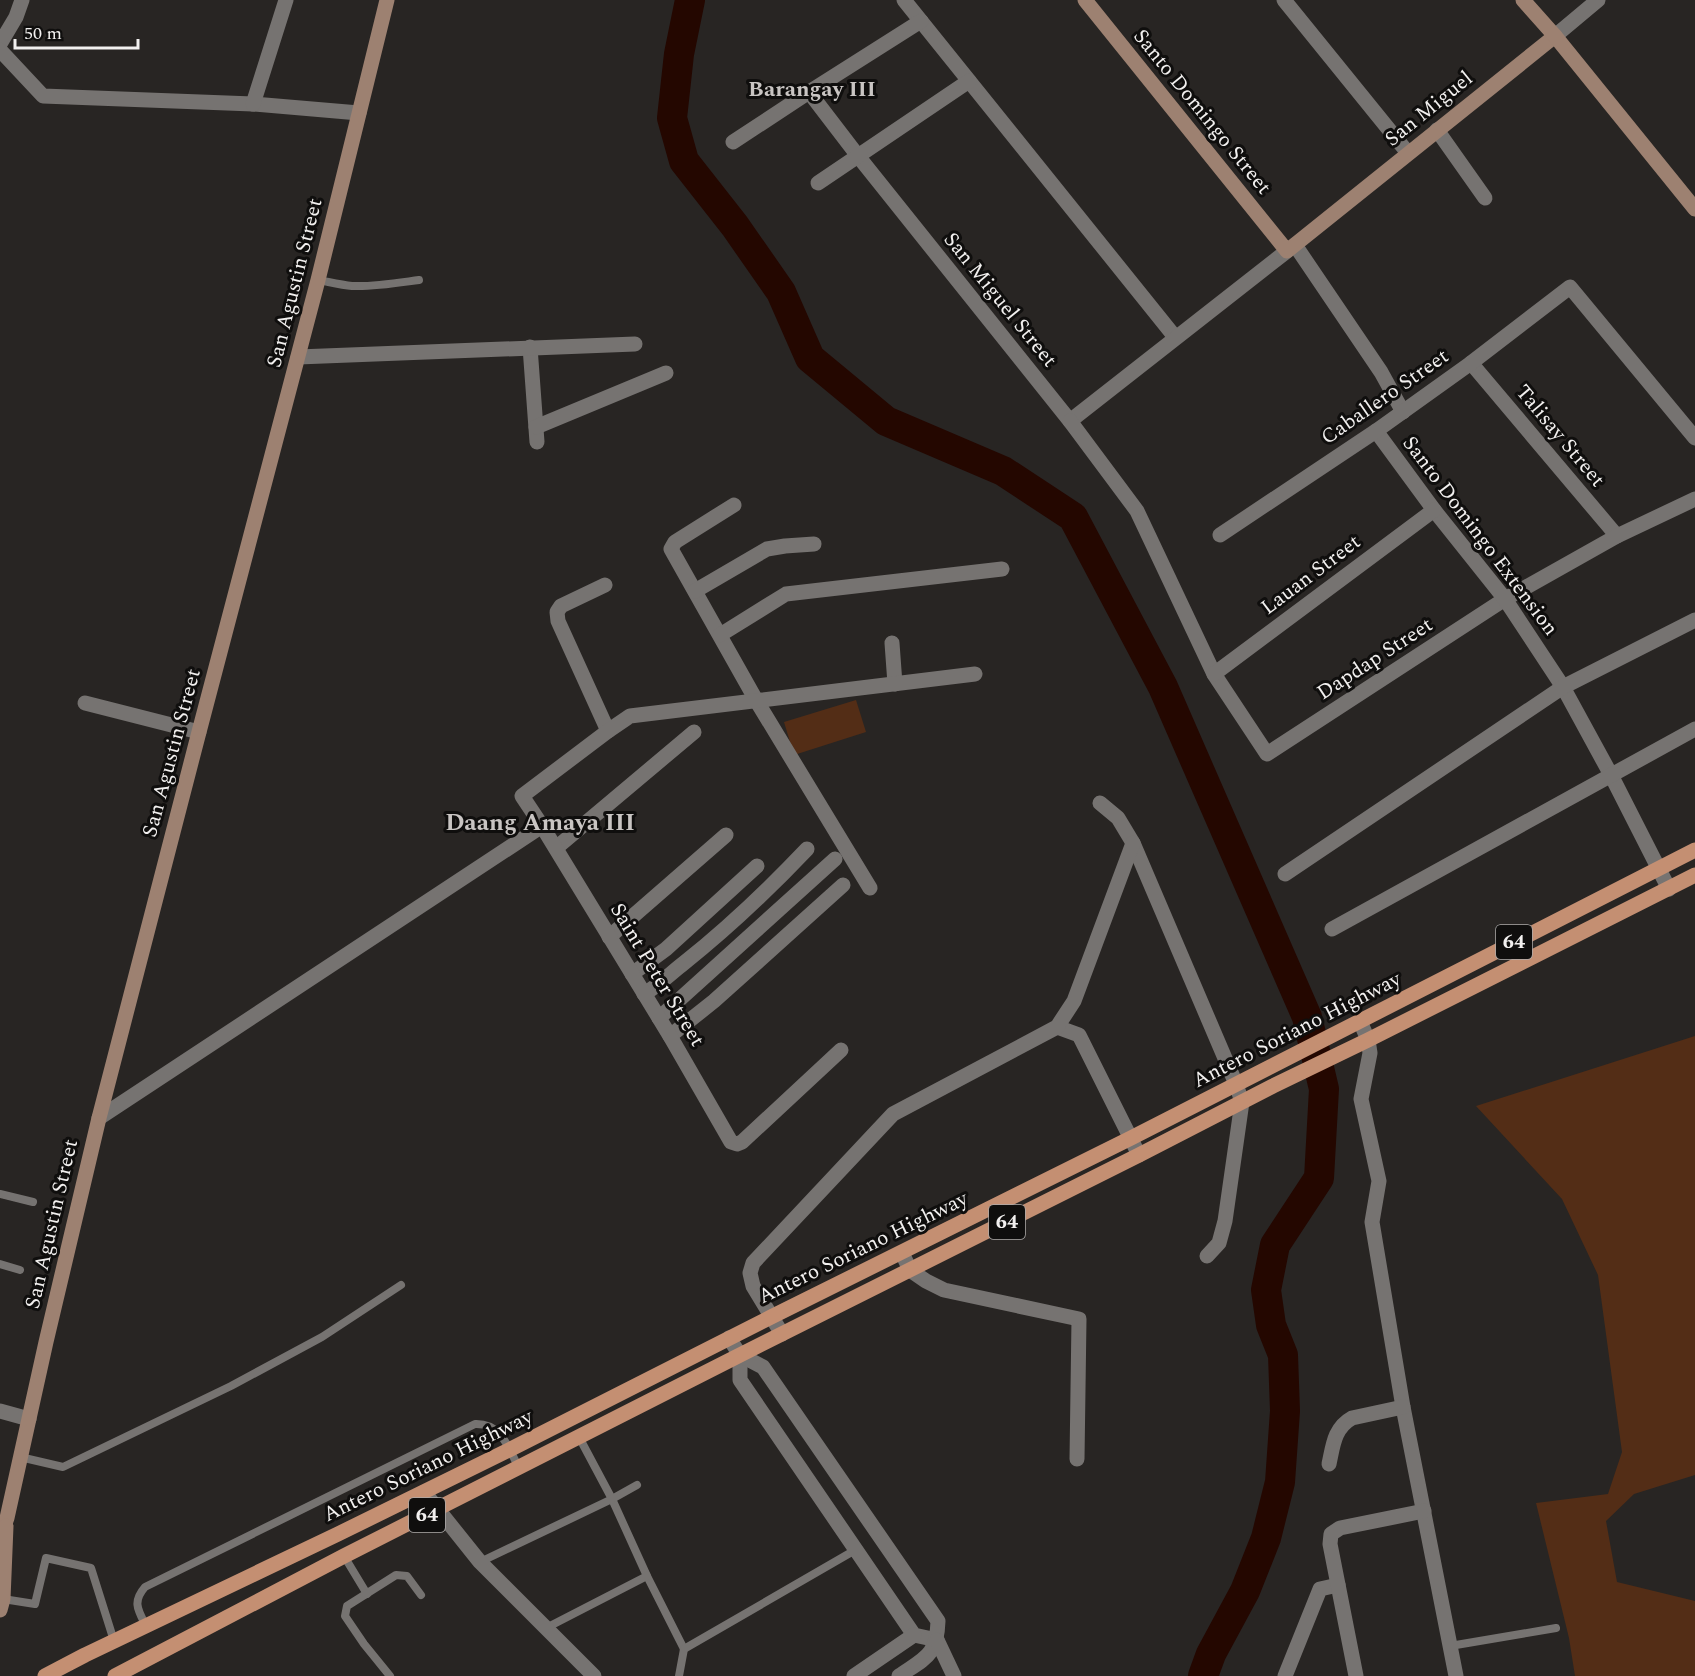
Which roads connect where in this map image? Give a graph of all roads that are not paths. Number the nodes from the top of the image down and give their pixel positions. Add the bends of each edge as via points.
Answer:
1 (22, 0) edge
2 (286, 0) edge
3 (387, 0) edge
4 (904, 0) edge
5 (1085, 0) edge
6 (1284, 0) edge
7 (1523, 0) edge
8 (1598, 0) edge
9 (921, 21) junction
10 (1555, 36) junction
11 (0, 44) edge
12 (0, 50) edge
13 (969, 81) junction
14 (808, 92) junction
15 (253, 104) junction
16 (359, 113) junction
17 (1437, 130) junction
18 (733, 141) dead end
19 (1408, 153) junction
20 (858, 156) junction
21 (818, 183) dead end
22 (1485, 198) dead end
23 (1695, 208) edge
24 (1291, 248) junction
25 (318, 280) junction
26 (419, 280) dead end
27 (1175, 337) junction
28 (635, 344) dead end
29 (530, 347) junction
30 (298, 357) junction
31 (1472, 363) junction
32 (666, 373) dead end
33 (1403, 412) junction
34 (1070, 421) junction
35 (1376, 431) junction
36 (1695, 438) edge
37 (1695, 499) edge
38 (734, 505) dead end
39 (1434, 510) junction
40 (1220, 535) dead end
41 (1617, 536) junction
42 (814, 544) dead end
43 (1002, 570) dead end
44 (605, 585) dead end
45 (695, 591) junction
46 (1505, 599) junction
47 (1695, 620) edge
48 (720, 635) junction
49 (892, 643) dead end
50 (975, 674) dead end
51 (1214, 674) junction
52 (895, 684) junction
53 (1563, 687) junction
54 (756, 700) junction
55 (85, 703) dead end
56 (1695, 729) edge
57 (608, 731) junction
58 (199, 732) junction
59 (694, 732) dead end
60 (1267, 754) joint
61 (1611, 775) junction
62 (1101, 803) dead end
63 (542, 826) junction
64 (726, 835) dead end
65 (1133, 843) junction
66 (556, 848) junction
67 (807, 849) dead end
68 (1695, 850) edge
69 (835, 859) dead end
70 (757, 866) dead end
71 (1659, 868) junction
72 (1285, 874) dead end
73 (1695, 875) edge
74 (843, 885) dead end
75 (870, 888) dead end
76 (1669, 889) junction
77 (1332, 929) dead end
78 (609, 937) junction
79 (632, 974) junction
80 (644, 994) junction
81 (658, 1018) junction
82 (1360, 1021) junction
83 (1057, 1027) junction
84 (670, 1036) junction
85 (1368, 1041) junction
86 (841, 1050) dead end
87 (1236, 1084) junction
88 (1242, 1102) junction
89 (99, 1119) junction
90 (1131, 1138) junction
91 (1139, 1155) junction
92 (0, 1194) edge
93 (33, 1202) dead end
94 (902, 1252) junction
95 (1207, 1256) dead end
96 (0, 1264) edge
97 (20, 1270) dead end
98 (910, 1270) junction
99 (400, 1285) dead end
100 (771, 1317) junction
101 (782, 1334) junction
102 (729, 1338) junction
103 (740, 1355) junction
104 (1403, 1407) junction
105 (0, 1411) edge
106 (29, 1419) junction
107 (579, 1437) junction
108 (509, 1450) junction
109 (20, 1457) junction
110 (1077, 1459) dead end
111 (1329, 1464) dead end
112 (519, 1468) junction
113 (637, 1485) dead end
114 (424, 1492) junction
115 (612, 1499) junction
116 (437, 1510) junction
117 (1424, 1511) junction
118 (7, 1518) junction
119 (0, 1537) edge
120 (856, 1549) junction
121 (344, 1556) junction
122 (480, 1562) junction
123 (647, 1576) junction
124 (1338, 1585) junction
125 (367, 1594) junction
126 (421, 1595) dead end
127 (1, 1604) edge
128 (146, 1626) junction
129 (546, 1628) junction
130 (1556, 1628) dead end
131 (914, 1635) junction
132 (937, 1640) junction
133 (114, 1641) junction
134 (1450, 1646) junction
135 (684, 1649) junction
136 (45, 1676) edge
137 (115, 1676) edge
138 (390, 1676) edge
139 (594, 1676) edge
140 (679, 1676) edge
141 (854, 1676) edge
142 (899, 1676) edge
143 (954, 1676) edge
144 (1285, 1676) edge
145 (1356, 1676) edge
146 (1456, 1676) edge

1 - 11 street
2 - 15 street
3 - 16 main road, San Agustin Street
4 - 9 street
5 - 24 main road, Santo Domingo Street
6 - 19 street
7 - 10 main road
8 - 10 street, San Miguel
9 - 13 street
9 - 14 street
10 - 17 main road, San Miguel
10 - 23 main road
12 - 15 street via 43,96
13 - 20 street
13 - 27 street
14 - 18 street
14 - 20 street, San Miguel Street
15 - 16 street
16 - 25 main road, San Agustin Street
17 - 19 main road, San Miguel
17 - 22 street
19 - 24 main road, San Miguel
20 - 21 street
20 - 34 street, San Miguel Street
24 - 27 street
24 - 33 street, Santo Domingo Extension via 1381,372
25 - 26 lane via 348,286
25 - 30 main road, San Agustin Street
27 - 34 street
28 - 29 street
29 - 30 street
29 - 32 street via 537,435
30 - 58 main road, San Agustin Street
31 - 33 street, Caballero Street
31 - 36 street, Caballero Street via 1570,287
31 - 41 street, Talisay Street
33 - 35 street, Caballero Street
34 - 51 street, San Miguel Street via 1137,511
35 - 39 street, Santo Domingo Extension
35 - 40 street, Caballero Street
37 - 41 street, Dapdap Street
38 - 45 street via 675,542 671,549
39 - 46 street, Santo Domingo Extension
39 - 51 street, Lauan Street
41 - 46 street, Dapdap Street
42 - 45 street via 768,549
43 - 48 street via 786,594
44 - 57 street via 561,606 557,612
45 - 48 street
46 - 53 street, Santo Domingo Extension
46 - 60 street, Dapdap Street
47 - 53 street
48 - 54 street
49 - 52 street
50 - 52 street
51 - 60 street, San Miguel Street
52 - 54 street
53 - 61 street, Santo Domingo Extension
53 - 72 street
54 - 57 street via 630,716
54 - 75 street
55 - 58 street
56 - 61 street
57 - 63 street, Saint Peter Street via 522,796
58 - 89 main road, San Agustin Street
59 - 66 street
61 - 71 street, Santo Domingo Extension
61 - 77 street
62 - 65 street via 1118,818
63 - 66 street, Saint Peter Street
63 - 89 street
64 - 78 street
65 - 83 street via 1074,1001
65 - 87 street
66 - 78 street, Saint Peter Street
67 - 80 street via 721,932
68 - 71 main road, Antero Soriano Highway / 64
69 - 81 street
70 - 79 street via 666,949
71 - 76 street, Santo Domingo Extension
71 - 82 main road, Antero Soriano Highway / 64
73 - 76 main road, Antero Soriano Highway / 64
74 - 84 street
76 - 85 main road, Antero Soriano Highway / 64
78 - 79 street, Saint Peter Street
79 - 80 street, Saint Peter Street
80 - 81 street, Saint Peter Street
81 - 84 street, Saint Peter Street
82 - 85 street
82 - 87 main road, Antero Soriano Highway / 64
83 - 90 street via 1079,1035
83 - 100 street via 893,1114 753,1263 753,1286
84 - 86 street, Saint Peter Street via 730,1142 736,1144
85 - 88 main road, Antero Soriano Highway / 64
85 - 104 street via 1370,1053 1361,1099 1379,1181 1372,1222
87 - 88 street
87 - 90 main road, Antero Soriano Highway / 64
88 - 91 main road, Antero Soriano Highway / 64
88 - 95 street via 1225,1221 1218,1243
89 - 106 main road, San Agustin Street
90 - 91 street
90 - 94 main road, Antero Soriano Highway / 64
91 - 98 main road, Antero Soriano Highway / 64
92 - 93 lane
94 - 98 street
94 - 100 main road, Antero Soriano Highway / 64
96 - 97 lane
98 - 101 main road, Antero Soriano Highway / 64
98 - 110 street via 944,1290 1079,1319
99 - 109 lane via 322,1337 63,1467
100 - 101 street
100 - 102 main road, Antero Soriano Highway / 64
101 - 103 main road, Antero Soriano Highway / 64
102 - 103 street
102 - 108 main road, Antero Soriano Highway / 64
103 - 107 main road, Antero Soriano Highway / 64
103 - 120 street via 740,1380
103 - 132 street via 763,1367 938,1622
104 - 111 street via 1345,1421 1334,1440
104 - 117 street
105 - 106 street
106 - 109 main road, San Agustin Street
107 - 112 main road, Antero Soriano Highway / 64
107 - 115 lane
108 - 112 lane
108 - 114 main road, Antero Soriano Highway / 64
108 - 128 lane via 498,1430 476,1424 145,1587 137,1603
109 - 118 main road, San Agustin Street
112 - 116 main road, Antero Soriano Highway / 64
113 - 115 lane
114 - 116 street
114 - 128 main road, Antero Soriano Highway / 64
115 - 122 lane
115 - 123 lane
116 - 121 main road, Antero Soriano Highway / 64
116 - 122 street
117 - 124 street via 1340,1528 1331,1534
117 - 134 street
118 - 119 main road, San Agustin Street
118 - 127 main road, San Agustin Street
120 - 131 street
120 - 135 lane
121 - 125 lane
121 - 137 main road, Antero Soriano Highway / 64
122 - 129 street
123 - 129 lane
123 - 135 lane
124 - 144 street via 1320,1589
124 - 145 street
125 - 126 lane via 396,1575 407,1576
125 - 138 lane via 347,1606 345,1616
127 - 133 lane via 35,1604 46,1558 91,1568
128 - 133 main road, Antero Soriano Highway / 64
129 - 139 street
130 - 134 lane
131 - 132 street
131 - 141 street
132 - 142 street via 927,1657
132 - 143 street
133 - 136 main road, Antero Soriano Highway / 64
134 - 146 street
135 - 140 lane

